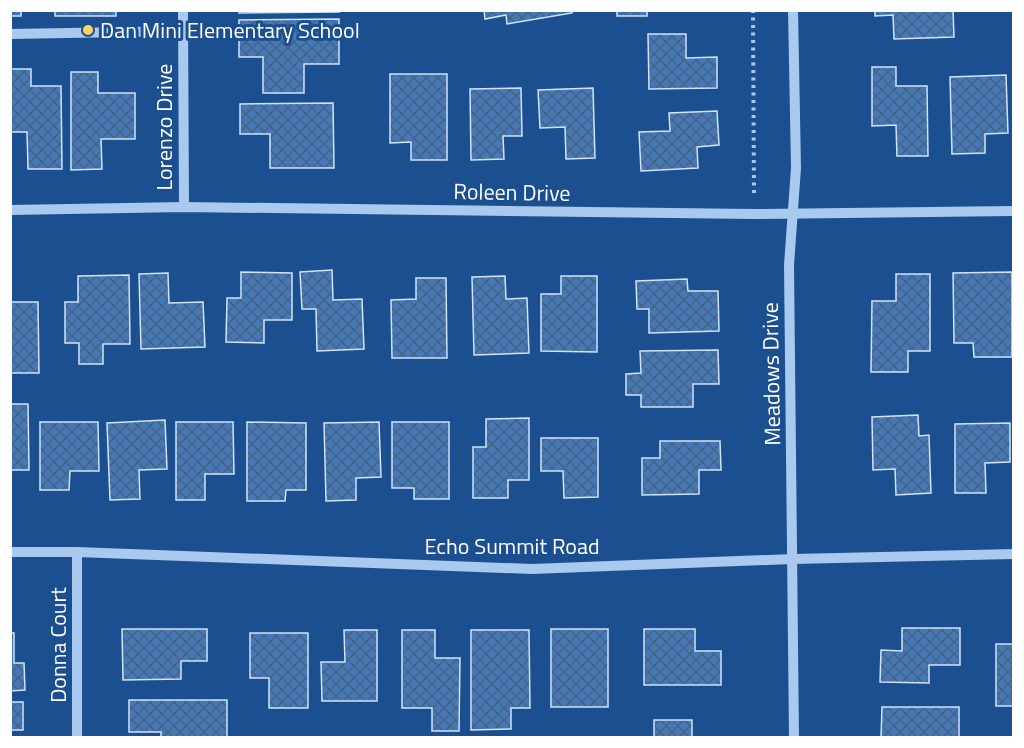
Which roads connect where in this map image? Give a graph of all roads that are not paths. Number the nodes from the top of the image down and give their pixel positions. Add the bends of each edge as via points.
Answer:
1 (183, 10) edge
2 (793, 10) edge
3 (183, 31) junction
4 (10, 34) edge
5 (184, 207) junction
6 (10, 210) edge
7 (1014, 211) edge
8 (792, 214) junction
9 (10, 552) edge
10 (77, 552) junction
11 (1014, 554) edge
12 (793, 559) junction
13 (77, 738) edge
14 (794, 738) edge

1 - 3 street, Lorenzo Drive
2 - 8 street, Meadows Drive via 796,168
3 - 4 street
3 - 5 street, Lorenzo Drive
5 - 6 street, Roleen Drive
5 - 8 street, Roleen Drive
7 - 8 street, Roleen Drive
8 - 12 street, Meadows Drive via 789,265
9 - 10 street, Echo Summit Road
10 - 12 street, Echo Summit Road via 532,569
10 - 13 street, Donna Court
11 - 12 street, Echo Summit Road
12 - 14 street, Meadows Drive

